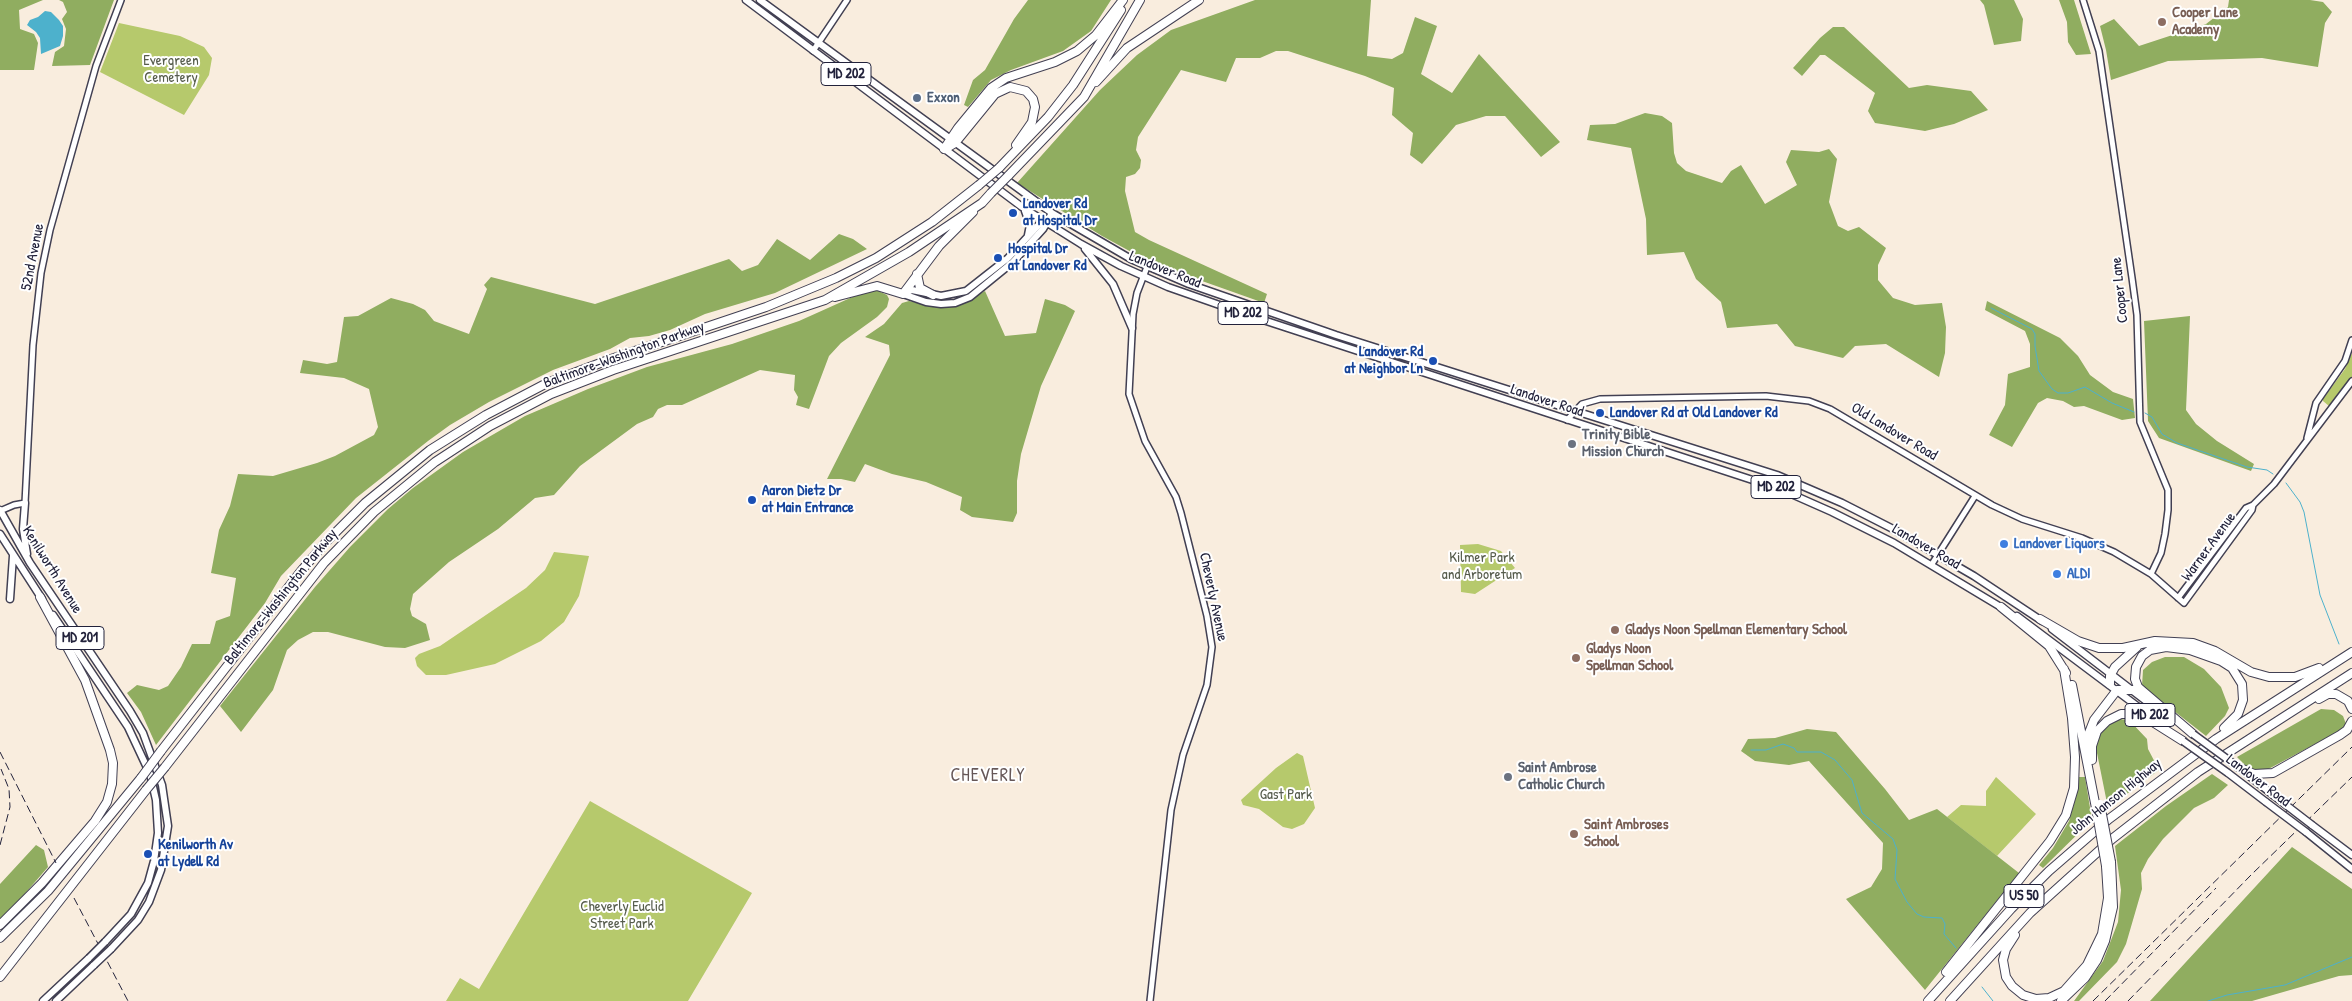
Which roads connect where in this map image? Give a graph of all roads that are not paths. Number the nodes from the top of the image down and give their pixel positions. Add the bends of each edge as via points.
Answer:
1 (121, 0) edge
2 (746, 0) edge
3 (760, 0) edge
4 (847, 0) edge
5 (1125, 0) edge
6 (1140, 0) edge
7 (1199, 0) edge
8 (2083, 0) edge
9 (817, 44) junction
10 (813, 51) junction
11 (1084, 97) junction
12 (952, 141) junction
13 (944, 149) junction
14 (1001, 165) junction
15 (982, 203) junction
16 (1022, 207) junction
17 (1052, 213) junction
18 (1045, 222) junction
19 (1028, 236) junction
20 (1081, 244) junction
21 (1147, 267) junction
22 (917, 274) junction
23 (1143, 277) junction
24 (903, 294) junction
25 (933, 295) junction
26 (825, 300) junction
27 (1132, 328) junction
28 (2352, 340) edge
29 (2352, 382) edge
30 (1574, 411) junction
31 (1567, 420) junction
32 (2307, 440) junction
33 (1975, 496) junction
34 (24, 503) junction
35 (2253, 505) junction
36 (0, 511) edge
37 (0, 534) edge
38 (1938, 554) junction
39 (13, 556) junction
40 (30, 563) junction
41 (1932, 564) junction
42 (2151, 574) junction
43 (40, 597) junction
44 (2178, 598) junction
45 (10, 599) dead end
46 (2184, 603) joint
47 (2001, 607) junction
48 (2040, 619) junction
49 (2143, 644) junction
50 (2352, 651) edge
51 (2064, 669) junction
52 (2111, 673) junction
53 (2352, 673) edge
54 (2110, 684) junction
55 (2117, 690) junction
56 (2133, 690) junction
57 (2352, 708) edge
58 (2352, 721) edge
59 (2193, 734) junction
60 (2184, 740) junction
61 (2243, 742) junction
62 (2085, 746) junction
63 (2193, 755) junction
64 (2238, 767) junction
65 (2098, 806) junction
66 (2352, 855) edge
67 (2108, 864) junction
68 (2352, 869) edge
69 (2030, 913) junction
70 (0, 925) edge
71 (0, 938) edge
72 (0, 977) edge
73 (43, 1001) edge
74 (56, 1001) edge
75 (1150, 1001) edge
76 (1926, 1001) edge
77 (1950, 1001) edge
78 (2061, 1001) edge

1 - 34 street, 52nd Avenue via 99,56 41,273 33,345
2 - 10 main road, Landover Road / MD 202
3 - 9 main road, Landover Road / MD 202
4 - 9 street
5 - 12 highway via 1096,35 1077,51 1006,78 991,88
5 - 14 highway, Baltimore-Washington Parkway via 1073,85 1048,117
6 - 11 highway, Baltimore-Washington Parkway
7 - 11 highway via 1127,48
8 - 42 street, Cooper Lane via 2099,51 2137,315 2140,422 2168,490 2165,534
9 - 10 street
9 - 12 main road, Landover Road / MD 202
10 - 13 main road, Landover Road / MD 202
11 - 15 highway, Baltimore-Washington Parkway, bridge
12 - 13 highway
12 - 14 highway via 995,94 1006,88 1020,88 1033,100 1035,114 1030,127
12 - 17 main road, Landover Road / MD 202
13 - 16 main road, Landover Road / MD 202
14 - 71 highway, Baltimore-Washington Parkway, bridge via 932,222 836,278 766,307 547,384 486,415 430,450 365,503 327,541 48,891
15 - 22 highway via 943,241
15 - 26 highway, Baltimore-Washington Parkway via 909,252
16 - 18 main road, Landover Road / MD 202
16 - 19 main road via 1030,220
17 - 18 main road
17 - 21 main road, Landover Road / MD 202
18 - 19 main road
18 - 20 main road, Landover Road / MD 202
18 - 24 main road via 1014,262 970,297 941,304
19 - 25 main road via 1008,258 973,286 954,294
20 - 23 main road, Landover Road / MD 202
20 - 27 main road via 1113,284
21 - 23 street, Cheverly Avenue
21 - 30 main road, Landover Road / MD 202 via 1336,335
22 - 24 highway
22 - 25 highway via 920,288
23 - 27 street, Cheverly Avenue via 1134,303
23 - 31 main road, Landover Road / MD 202
24 - 25 main road via 912,290
24 - 26 highway via 877,286
26 - 72 highway, Baltimore-Washington Parkway, bridge via 559,391 490,426 435,462 374,512 324,562
27 - 75 street, Cheverly Avenue via 1131,404 1145,441 1182,513 1212,647 1207,685 1183,755 1171,810
28 - 32 street, Warner Avenue via 2344,361 2316,403
29 - 32 street, Warner Avenue
30 - 31 street, Old Landover Road
30 - 33 street, Old Landover Road via 1588,401 1600,399 1797,398 1830,409
30 - 38 main road, Landover Road / MD 202 via 1777,475 1850,507
31 - 41 main road, Landover Road / MD 202 via 1780,489 1861,525
32 - 35 street, Warner Avenue via 2274,484
33 - 38 street
33 - 42 street, Old Landover Road via 2022,519 2103,547
34 - 36 street
34 - 40 main road via 23,539
35 - 44 street, Warner Avenue via 2246,508
35 - 46 street, Warner Avenue
36 - 40 main road, Kenilworth Avenue / MD 201
37 - 39 main road, Kenilworth Avenue / MD 201
38 - 41 street
38 - 48 main road, Landover Road / MD 202
39 - 43 main road, Kenilworth Avenue / MD 201
39 - 45 main road
40 - 74 main road, Kenilworth Avenue / MD 201, bridge via 139,726 164,796 168,834 157,884 138,920
41 - 47 main road, Landover Road / MD 202
42 - 44 street, Old Landover Road
43 - 70 highway via 85,680 110,750 112,784 107,802 95,821 42,883
43 - 73 main road, Kenilworth Avenue / MD 201, bridge via 118,708 138,746 154,788 158,833 148,883 131,914
44 - 46 street, Old Landover Road
47 - 51 highway via 2049,646
47 - 54 main road, Landover Road / MD 202
48 - 49 highway via 2073,639 2093,646 2116,648
48 - 52 main road, Landover Road / MD 202
49 - 50 highway via 2170,640 2201,646 2257,674 2282,678 2306,674
49 - 52 highway via 2123,657
50 - 63 highway, John Hanson Highway / US 50
51 - 62 highway via 2073,690
51 - 76 highway via 2076,757 2074,788 2066,815 2050,841 1933,987
52 - 54 highway
52 - 56 main road, Landover Road / MD 202
53 - 61 highway, John Hanson Highway / US 50
54 - 55 main road, Landover Road / MD 202
55 - 56 highway
55 - 60 main road, Landover Road / MD 202
55 - 62 highway via 2091,725
56 - 59 main road, Landover Road / MD 202
57 - 61 highway via 2344,698 2328,694
58 - 64 highway via 2340,735 2273,774 2254,774
59 - 63 highway via 2138,687 2136,667 2150,650 2166,647 2199,652 2227,664 2240,678 2244,695 2238,714
59 - 64 main road, Landover Road / MD 202, bridge
60 - 65 highway via 2137,714 2121,714 2107,721 2097,731 2092,746
60 - 68 main road, Landover Road / MD 202, bridge
61 - 69 highway, John Hanson Highway / US 50 via 2142,814
62 - 65 highway
63 - 76 highway, John Hanson Highway / US 50 via 2116,813 2049,871
64 - 66 main road, Landover Road / MD 202, bridge
65 - 67 highway, bridge
67 - 69 highway via 2107,911 2097,947 2077,979 2064,991 2049,998 2036,999 2019,993 2003,968 2006,949
67 - 78 highway via 2113,908 2105,941 2089,972
69 - 77 highway, John Hanson Highway / US 50

